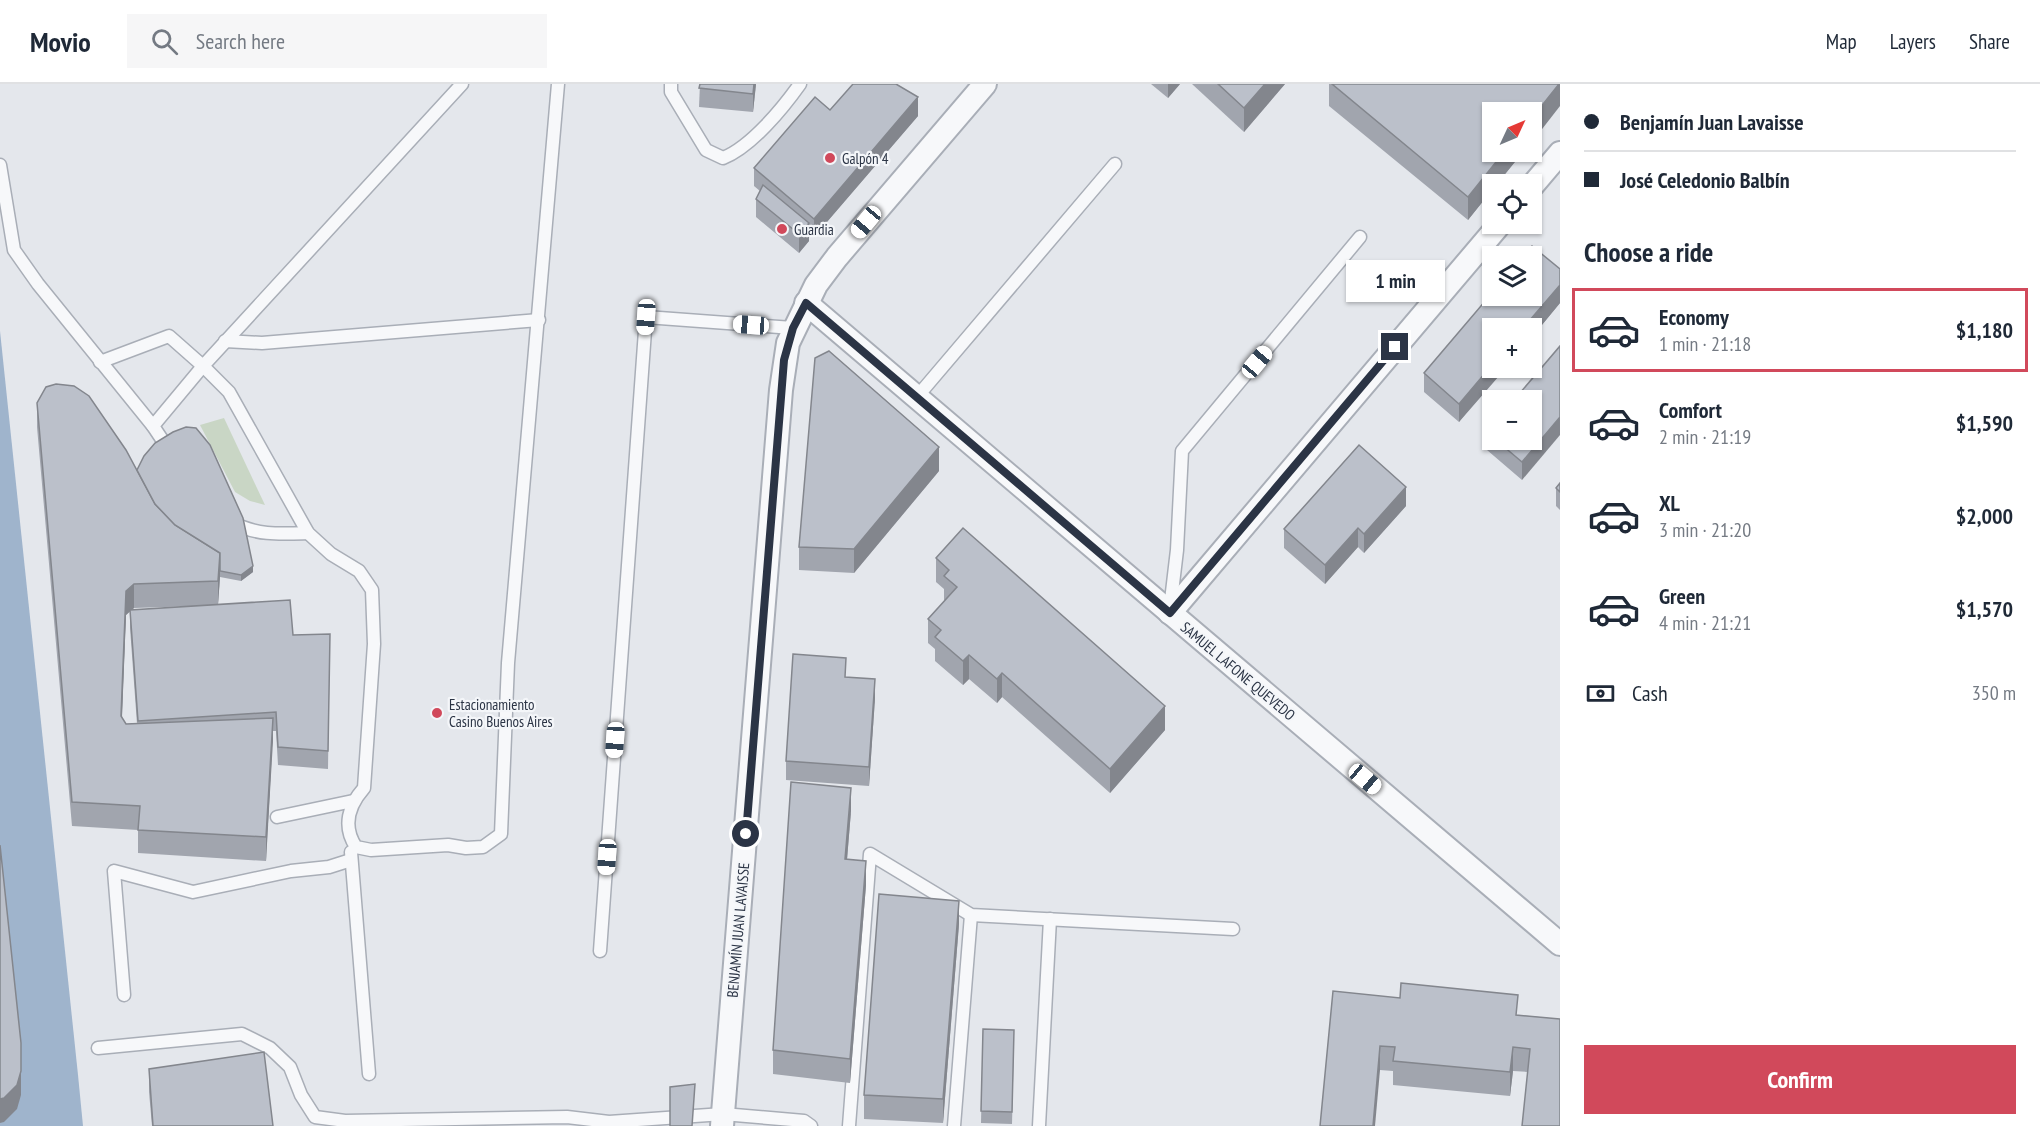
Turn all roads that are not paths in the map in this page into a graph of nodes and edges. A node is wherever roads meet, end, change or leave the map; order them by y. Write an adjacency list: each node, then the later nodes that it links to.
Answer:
1 (462, 84): 15 (lane)
2 (558, 84): 13 (lane)
3 (671, 84): 4 (lane)
4 (800, 84)
5 (985, 84): 12 (street, BENJAMÍN JUAN LAVAISSE)
6 (1560, 153): 9 (street)
7 (1115, 164): 18 (lane)
8 (0, 165): 16 (lane)
9 (1542, 174)
10 (1492, 234): 23 (street)
11 (1360, 237): 23 (lane)
12 (806, 303): 14 (street, BENJAMÍN JUAN LAVAISSE); 18 (street, SAMUEL LAFONE QUEVEDO)
13 (539, 320): 15 (lane); 26 (lane)
14 (793, 328): 32 (lane); 36 (street, BENJAMÍN JUAN LAVAISSE)
15 (225, 341): 17 (lane)
16 (100, 362): 17 (lane); 19 (lane)
17 (204, 366): 19 (lane); 22 (lane)
18 (916, 398): 23 (street, SAMUEL LAFONE QUEVEDO)
19 (153, 426): 20 (lane)
20 (176, 461)
21 (223, 517): 22 (lane)
22 (308, 533): 24 (lane)
23 (1170, 613): 31 (street, SAMUEL LAFONE QUEVEDO)
24 (353, 801): 25 (lane); 26 (lane)
25 (277, 817)
26 (350, 839): 27 (lane)
27 (351, 860): 33 (lane); 35 (lane)
28 (971, 915): 29 (lane); 38 (lane); 39 (lane)
29 (1050, 919): 30 (lane); 40 (lane)
30 (1233, 929)
31 (1560, 945)
32 (600, 951)
33 (124, 995)
34 (99, 1048): 36 (lane)
35 (369, 1074)
36 (722, 1120): 37 (lane)
37 (811, 1126)
38 (849, 1126)
39 (954, 1126)
40 (1039, 1126)

